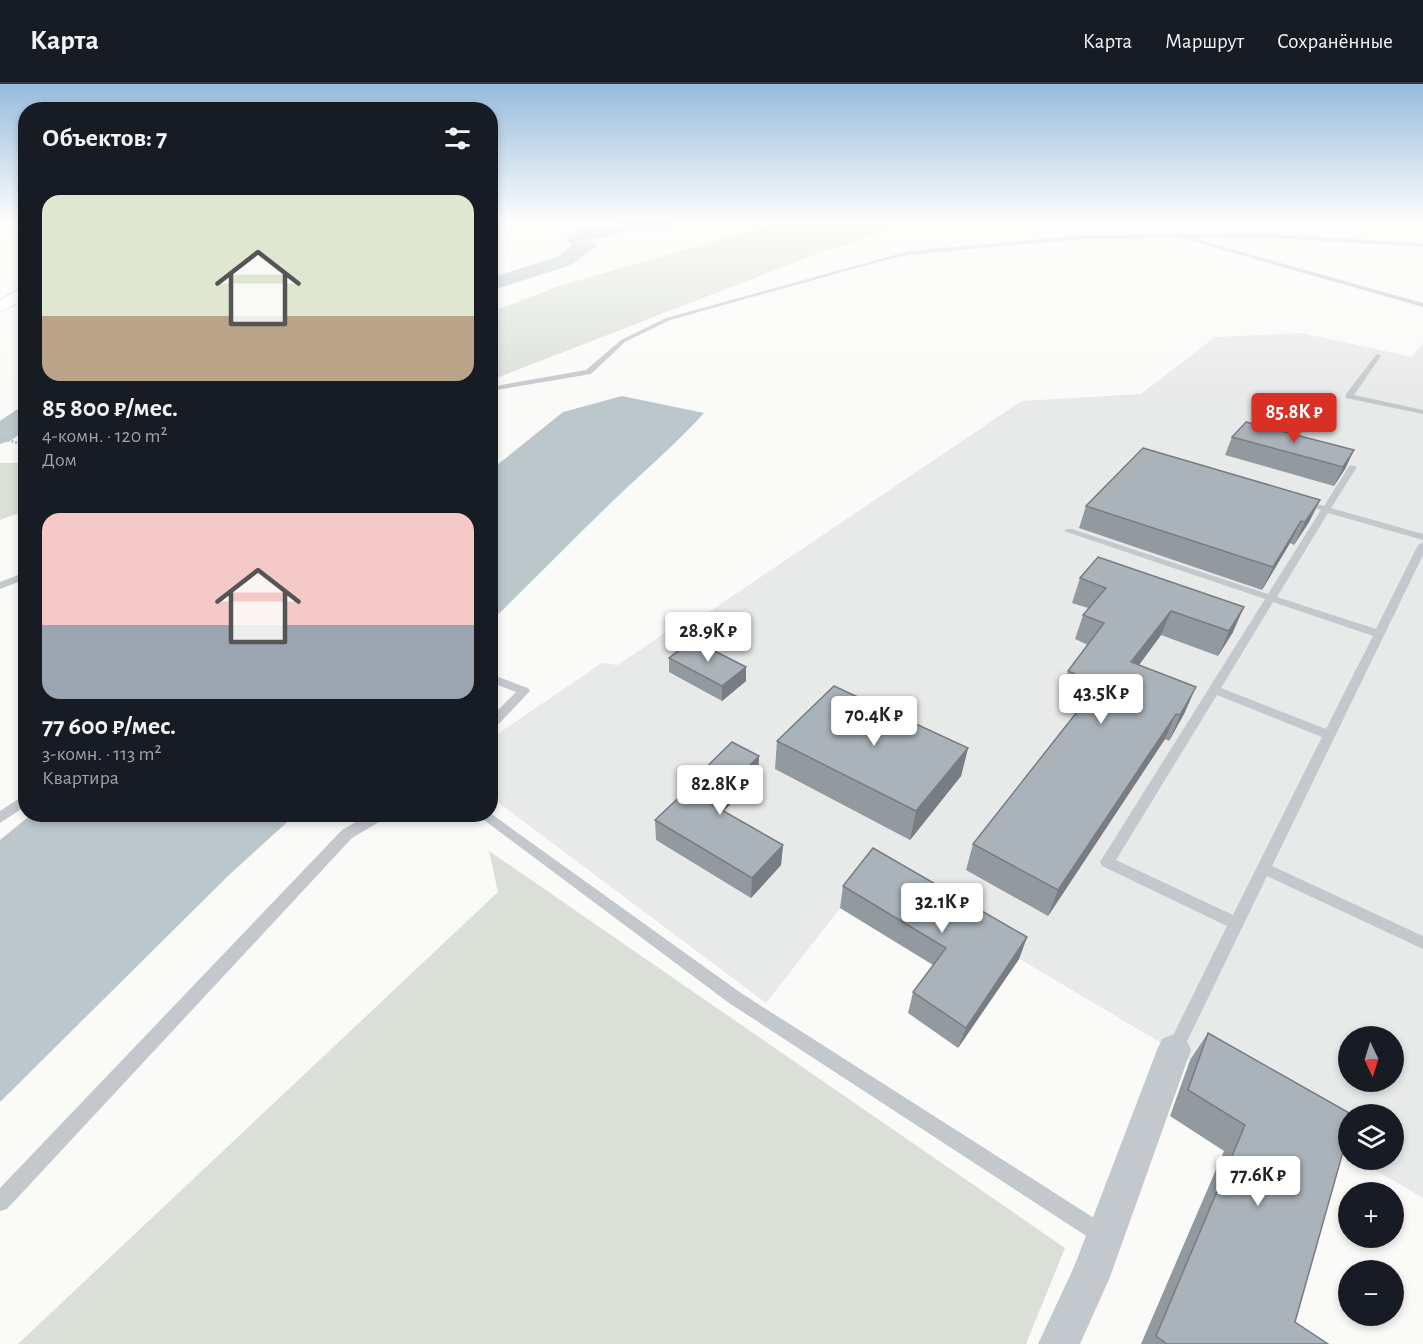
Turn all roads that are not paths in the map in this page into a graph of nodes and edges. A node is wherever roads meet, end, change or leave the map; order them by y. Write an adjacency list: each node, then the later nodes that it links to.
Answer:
1 (812, 279): 9 (lane)
2 (1331, 279): 6 (lane)
3 (18, 283): 4 (main road)
4 (0, 293)
5 (18, 296): 7 (main road)
6 (1423, 305)
7 (0, 307)
8 (1378, 356): 10 (lane)
9 (498, 388)
10 (1423, 412)
11 (1353, 466): 13 (lane)
12 (1293, 500): 13 (lane)
13 (1326, 509): 15 (lane); 19 (lane)
14 (1069, 531): 19 (lane)
15 (1423, 537)
16 (1423, 545): 20 (lane)
17 (18, 578): 18 (lane)
18 (0, 586)
19 (1271, 597): 20 (lane); 22 (lane)
20 (1379, 634): 24 (lane)
21 (498, 681): 23 (lane)
22 (1214, 689): 24 (lane); 30 (lane)
23 (498, 718)
24 (1329, 735): 29 (lane)
25 (18, 805): 26 (lane)
26 (0, 818)
27 (367, 822): 33 (lane)
28 (493, 822): 34 (lane)
29 (1264, 868): 30 (lane); 31 (lane)
30 (1237, 924): 32 (lane)
31 (1423, 943)
32 (1174, 1050): 34 (street)
33 (0, 1202)
34 (1105, 1236): 35 (street)
35 (1059, 1344)

